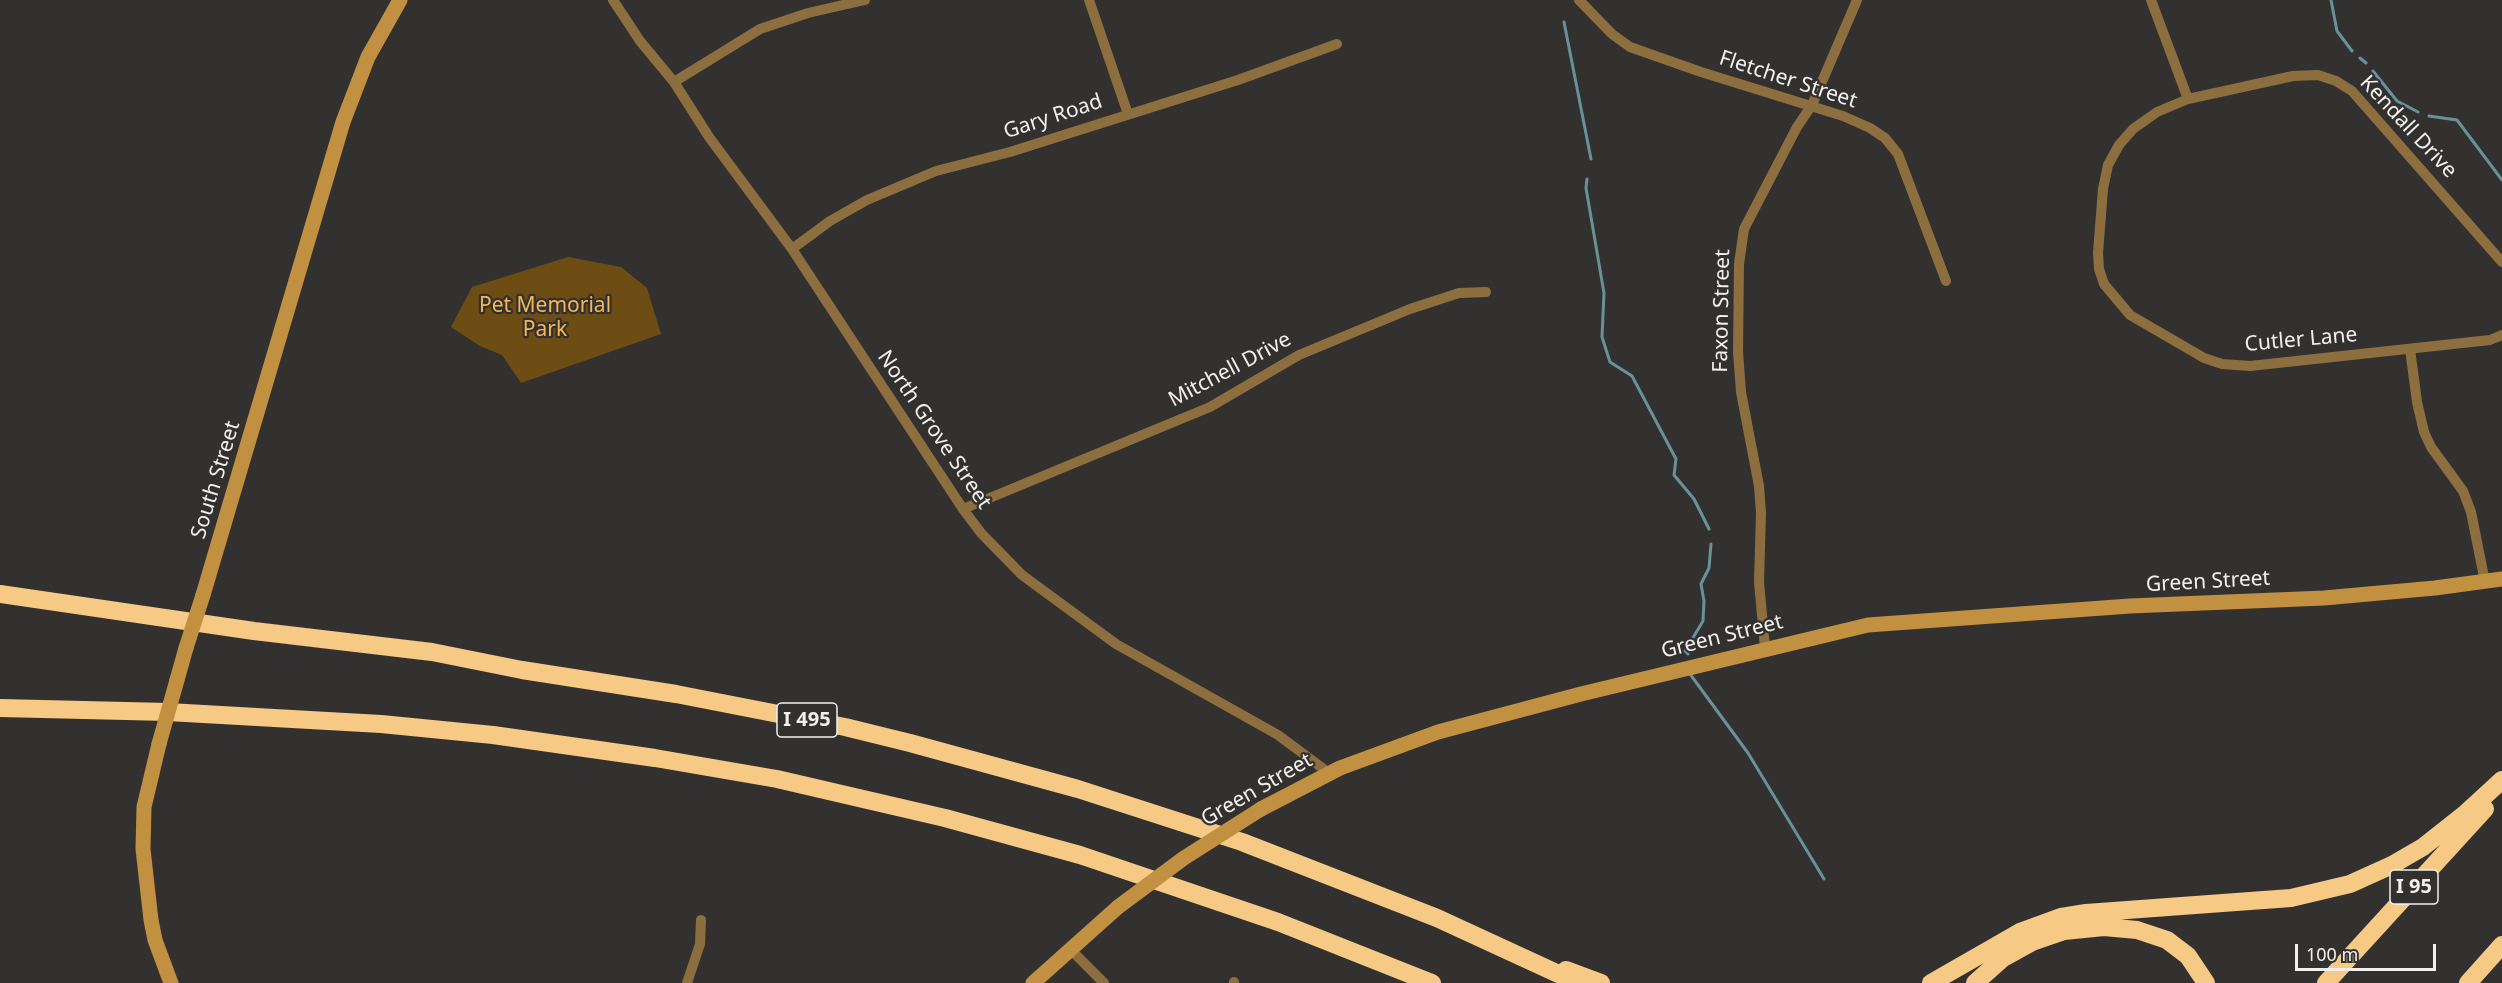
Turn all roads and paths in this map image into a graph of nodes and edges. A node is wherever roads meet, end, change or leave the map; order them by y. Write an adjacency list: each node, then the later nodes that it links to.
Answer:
1 (400, 0): 32 (main road, South Street, bridge)
2 (613, 0): 9 (street, North Grove Street)
3 (865, 0): 9 (street)
4 (1089, 0): 12 (street)
5 (1579, 0): 11 (street, Fletcher Street)
6 (1857, 0): 11 (street, Faxon Street)
7 (2151, 0): 10 (street)
8 (1337, 44): 12 (street, Gary Road)
9 (674, 82): 13 (street, North Grove Street)
10 (2188, 99): 14 (street, Kendall Drive); 18 (street, Cutler Lane)
11 (1812, 105): 15 (street, Fletcher Street); 23 (street, Faxon Street)
12 (1128, 114): 13 (street, Gary Road)
13 (792, 249): 19 (street, North Grove Street)
14 (2500, 255)
15 (1946, 281)
16 (1486, 292): 19 (street, Mitchell Drive)
17 (2502, 335): 18 (street, Cutler Lane)
18 (2410, 348): 21 (street)
19 (963, 509): 25 (street, North Grove Street)
20 (2502, 579): 21 (main road, Green Street)
21 (2485, 582): 23 (main road, Green Street)
22 (0, 594): 29 (highway, I 495)
23 (1765, 648): 25 (main road, Green Street)
24 (0, 708): 36 (highway)
25 (1329, 773): 31 (main road, Green Street, bridge)
26 (2502, 780): 39 (highway)
27 (2502, 790): 42 (highway, I 95)
28 (701, 920): 33 (street)
29 (1470, 933): 37 (highway, I 495); 38 (highway)
30 (2502, 945): 43 (highway)
31 (1070, 949): 34 (main road, Green Street); 35 (street)
32 (171, 983)
33 (687, 983)
34 (1033, 983)
35 (1104, 983)
36 (1432, 983)
37 (1578, 983)
38 (1601, 983)
39 (1931, 983)
40 (1975, 983): 41 (highway)
41 (2206, 983)
42 (2326, 983)
43 (2468, 983)

